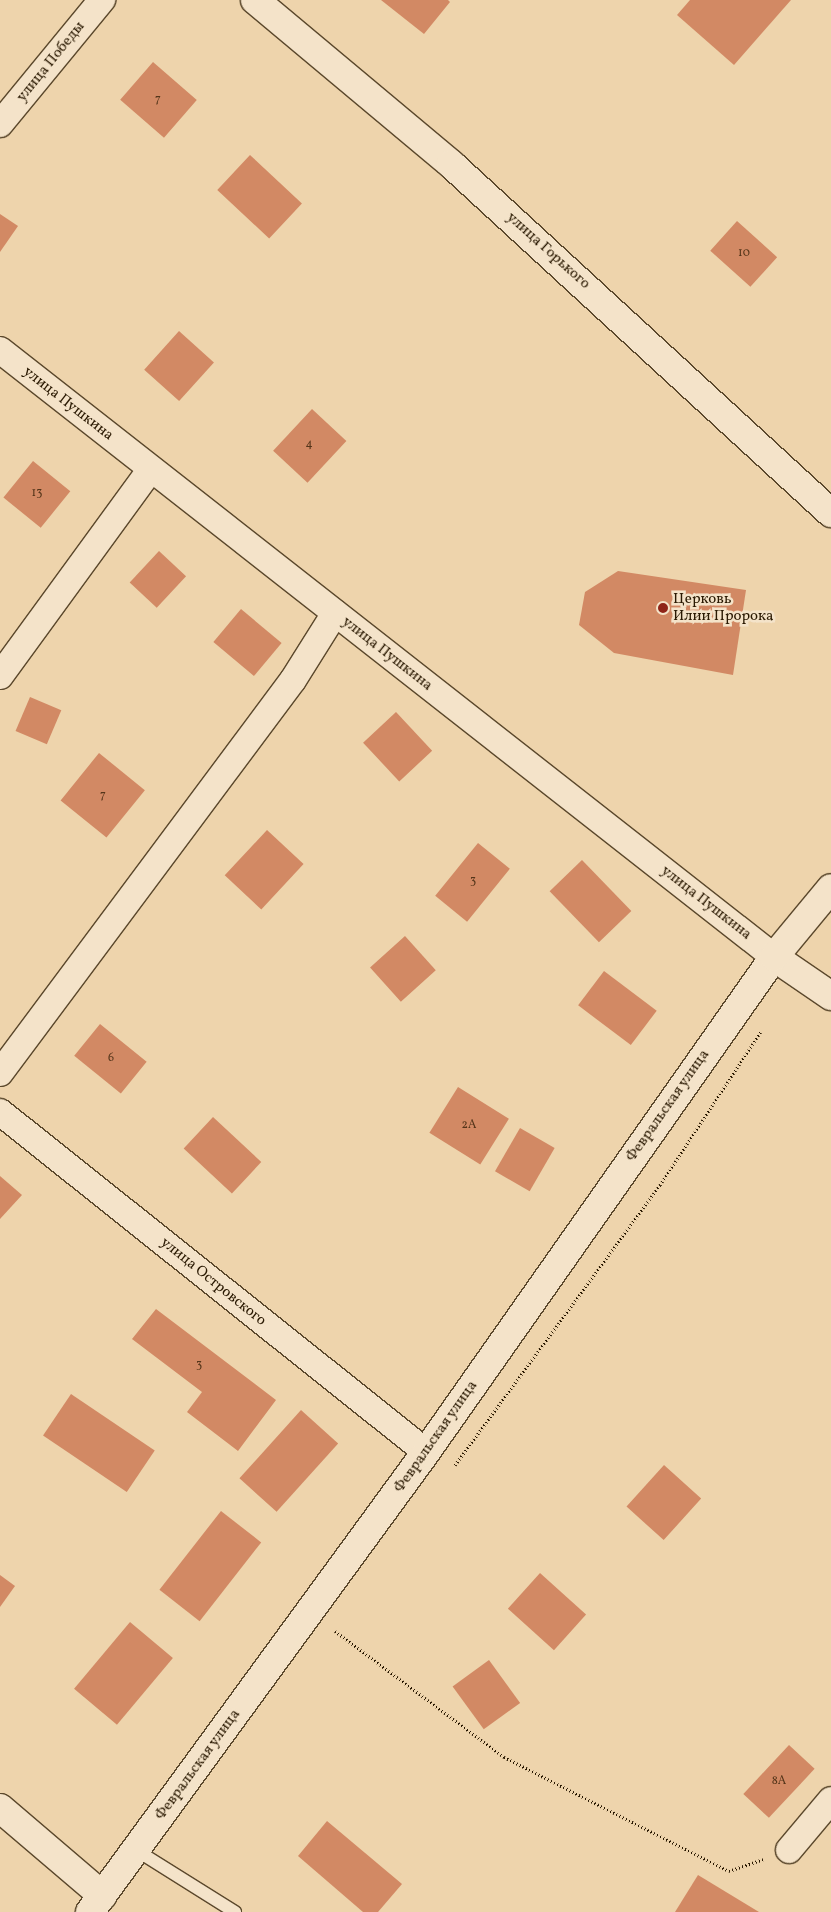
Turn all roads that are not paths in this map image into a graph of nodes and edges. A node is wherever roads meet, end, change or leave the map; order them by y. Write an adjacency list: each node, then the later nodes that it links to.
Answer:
1 (102, 0): 3 (street, улица Победы)
2 (255, 0): 6 (main road, улица Горького)
3 (0, 124)
4 (0, 350): 5 (street, улица Пушкина)
5 (151, 468): 7 (street, улица Пушкина); 8 (street)
6 (831, 513)
7 (335, 612): 10 (street, улица Пушкина); 12 (street)
8 (0, 676)
9 (831, 888): 10 (main road, Февральская улица)
10 (774, 957): 11 (main road); 14 (main road, Февральская улица)
11 (831, 996)
12 (0, 1073)
13 (0, 1112): 14 (street, улица Островского)
14 (426, 1452): 17 (main road, Февральская улица)
15 (831, 1800): 18 (street)
16 (0, 1808): 19 (main road)
17 (136, 1850): 19 (main road, Февральская улица); 20 (lane)
18 (789, 1850)
19 (96, 1904)
20 (235, 1912)

